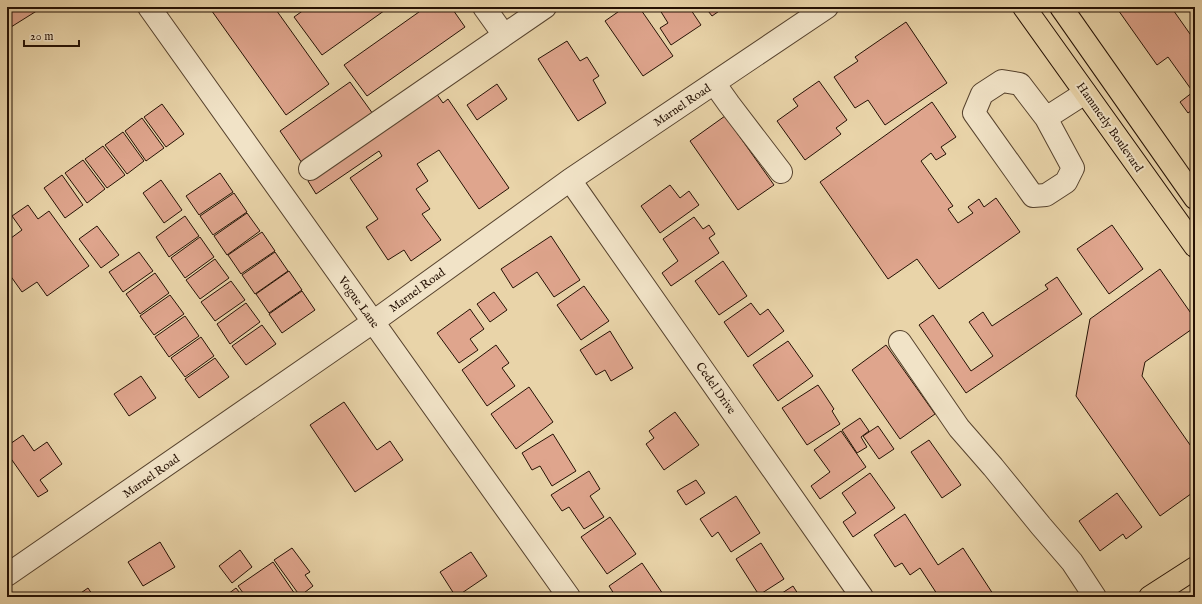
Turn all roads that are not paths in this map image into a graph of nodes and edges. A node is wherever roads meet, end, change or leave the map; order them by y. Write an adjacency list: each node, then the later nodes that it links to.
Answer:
1 (149, 7): 18 (street, Vogue Lane)
2 (484, 7): 7 (street)
3 (545, 7): 7 (street)
4 (827, 7): 8 (street, Marnel Road)
5 (1024, 7): 9 (main road, Hammerly Boulevard)
6 (1061, 7): 11 (main road)
7 (504, 35): 12 (street)
8 (714, 83): 13 (street); 15 (street, Marnel Road)
9 (1085, 93): 10 (street); 14 (main road, Hammerly Boulevard)
10 (1046, 118): 10 (street)
11 (1164, 154): 14 (main road); 16 (main road)
12 (310, 169)
13 (782, 172)
14 (1142, 172): 17 (main road, Hammerly Boulevard)
15 (570, 180): 18 (street, Marnel Road); 23 (street, Cedel Drive)
16 (1195, 198)
17 (1195, 246)
18 (374, 322): 21 (street, Marnel Road); 22 (street, Vogue Lane)
19 (900, 342): 24 (street)
20 (1195, 568): 25 (main road)
21 (7, 575)
22 (569, 597)
23 (862, 597)
24 (1095, 597)
25 (1150, 597)

